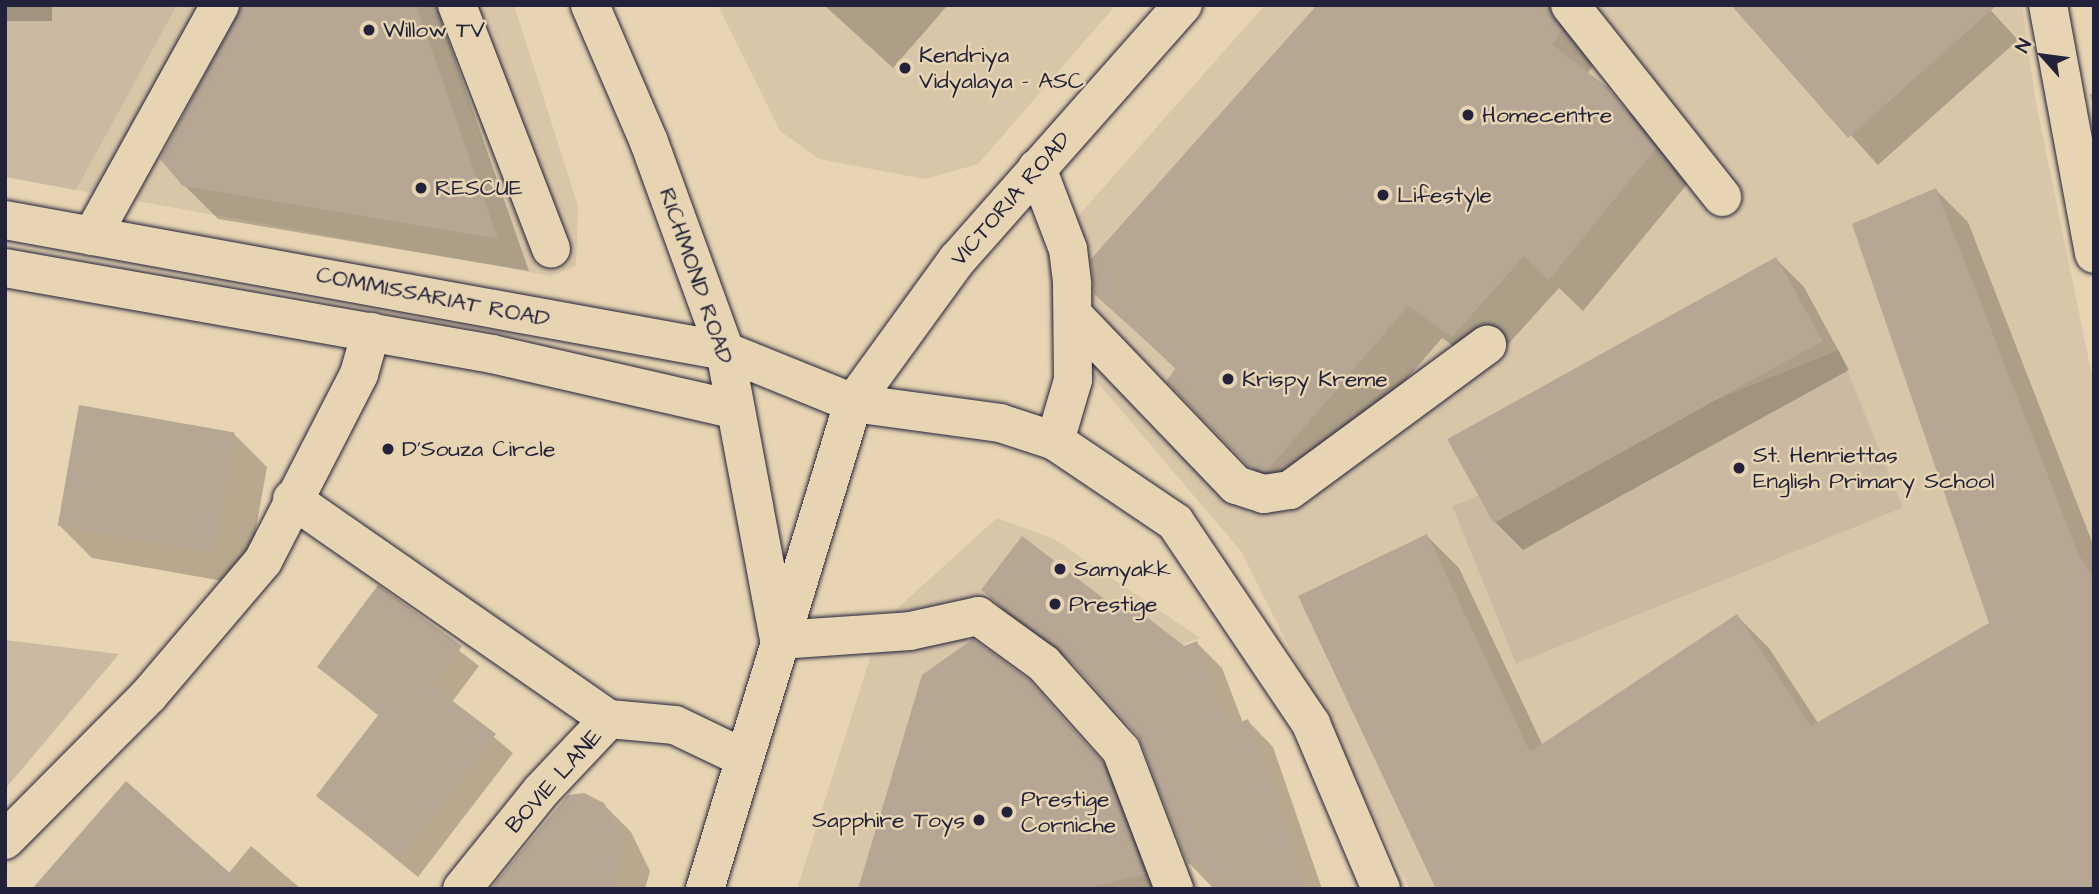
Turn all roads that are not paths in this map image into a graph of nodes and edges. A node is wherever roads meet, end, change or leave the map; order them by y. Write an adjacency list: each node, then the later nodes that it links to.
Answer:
1 (220, 5): 10 (main road)
2 (457, 5): 11 (main road)
3 (590, 5): 17 (main road, RICHMOND ROAD)
4 (1183, 5): 7 (main road, VICTORIA ROAD)
5 (1570, 5): 8 (main road)
6 (2048, 5): 12 (main road)
7 (1037, 168): 14 (main road); 18 (main road, VICTORIA ROAD)
8 (1722, 197)
9 (5, 220): 10 (main road, COMMISSARIAT ROAD)
10 (92, 236): 17 (main road, COMMISSARIAT ROAD)
11 (551, 248)
12 (2094, 254)
13 (5, 268): 15 (main road, COMMISSARIAT ROAD)
14 (1074, 316): 16 (main road); 20 (main road)
15 (371, 332): 19 (main road, COMMISSARIAT ROAD); 21 (main road)
16 (1487, 345)
17 (725, 351): 18 (main road, COMMISSARIAT ROAD); 19 (main road, RICHMOND ROAD)
18 (853, 403): 20 (main road, COMMISSARIAT ROAD); 22 (main road, RICHMOND ROAD)
19 (736, 410): 22 (main road, RICHMOND ROAD)
20 (1055, 442): 29 (main road, COMMISSARIAT ROAD)
21 (292, 499): 23 (main road); 25 (main road)
22 (779, 640): 24 (main road, RICHMOND ROAD); 28 (main road)
23 (609, 719): 24 (main road, BOVIE LANE); 26 (main road, BOVIE LANE)
24 (744, 758): 27 (main road, RICHMOND ROAD)
25 (5, 840)
26 (462, 889)
27 (705, 889)
28 (1174, 889)
29 (1381, 889)

